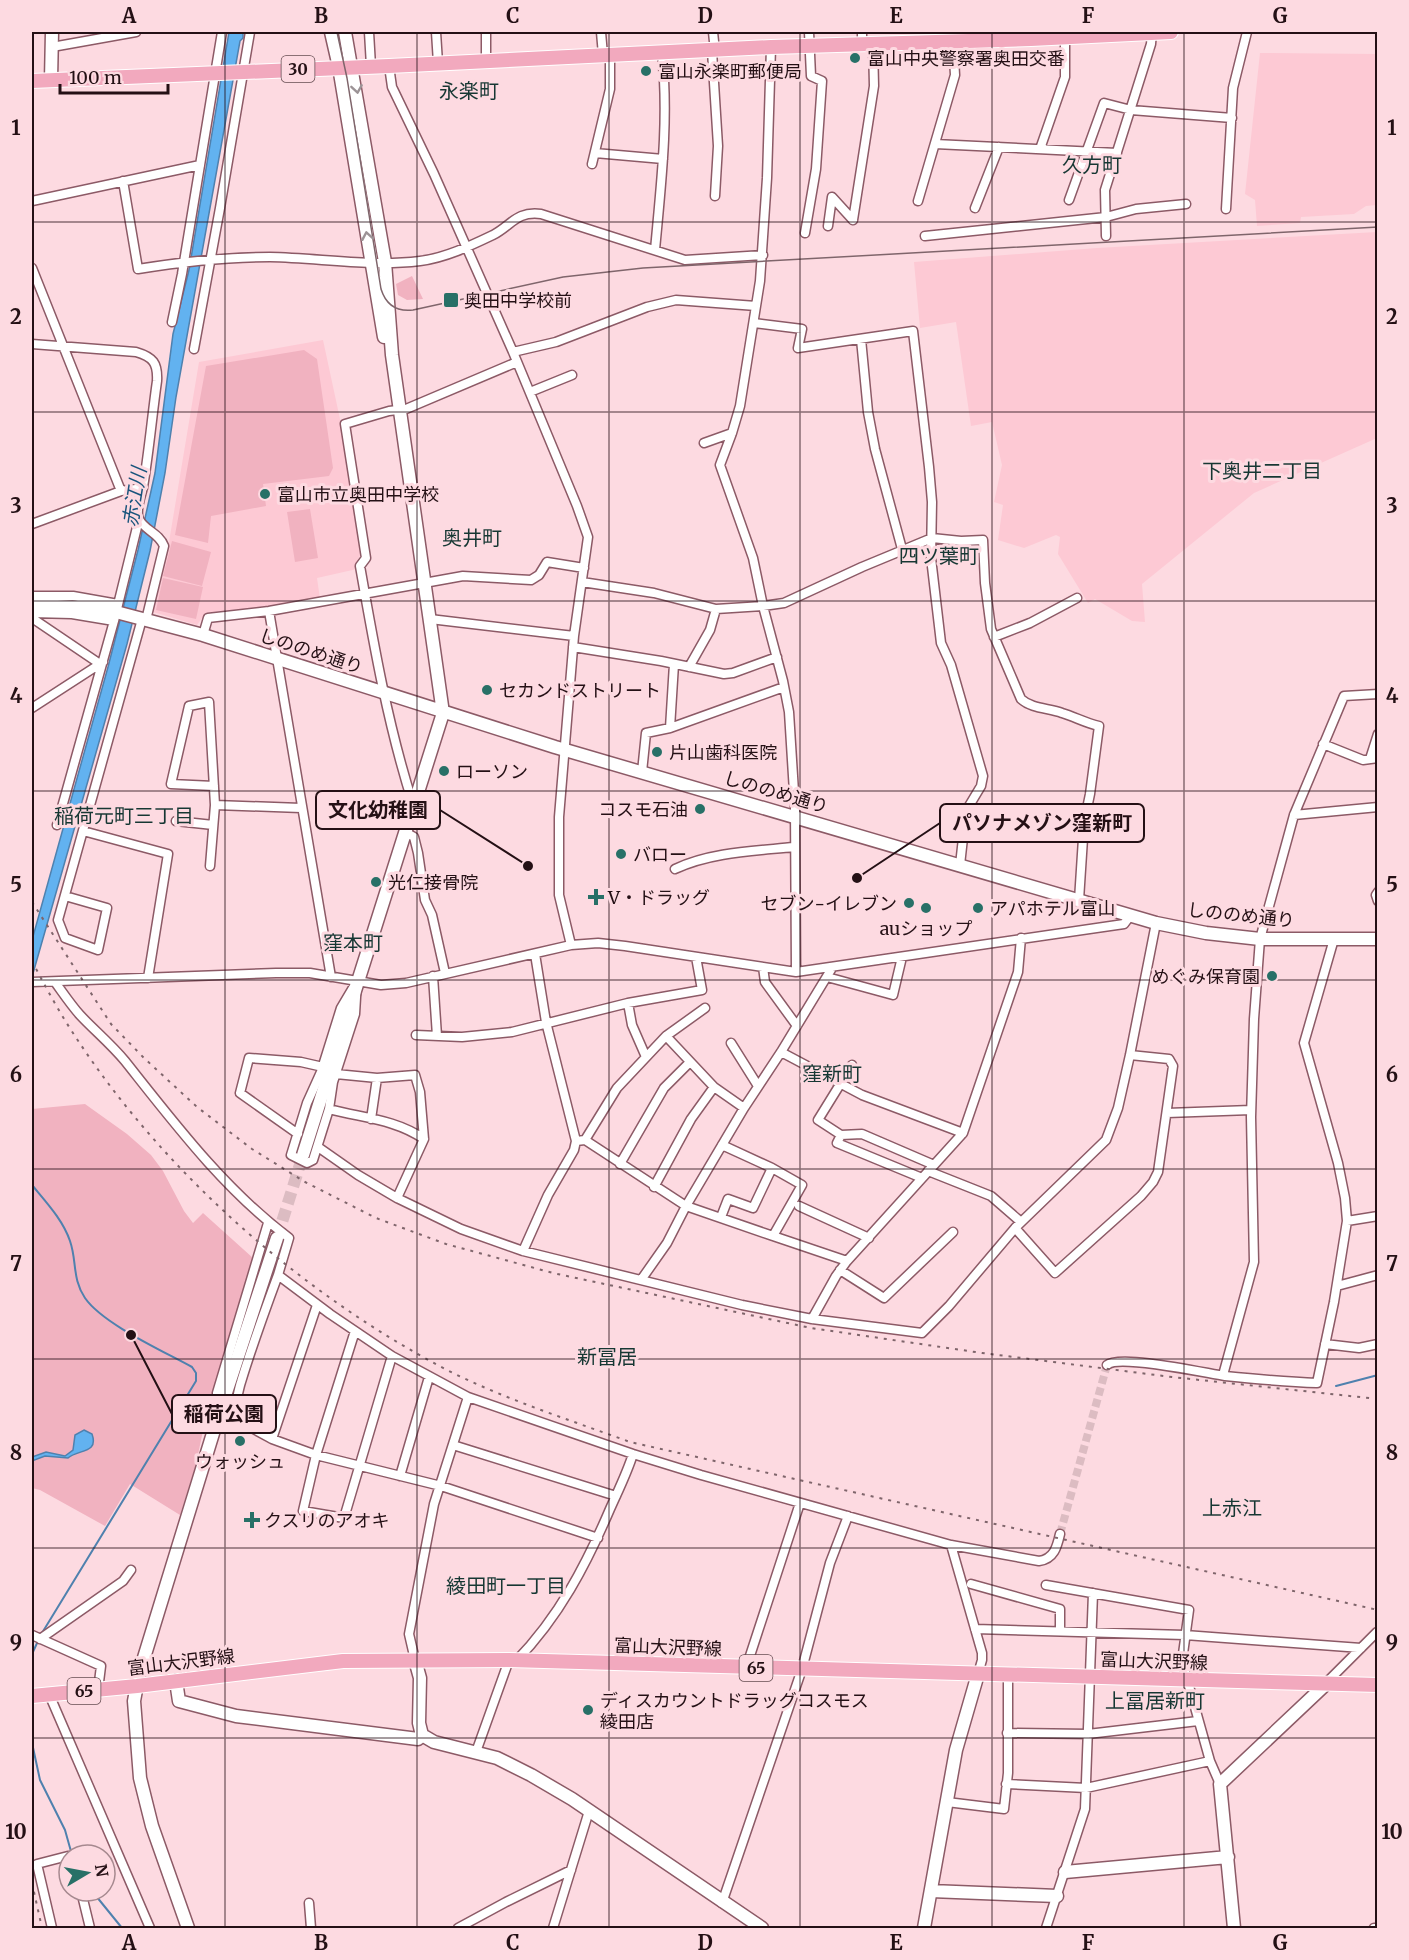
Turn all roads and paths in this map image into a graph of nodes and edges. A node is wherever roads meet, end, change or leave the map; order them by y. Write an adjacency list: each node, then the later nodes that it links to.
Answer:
1 (136, 32): 18 (street)
2 (222, 32): 31 (street)
3 (250, 32): 30 (street)
4 (331, 32): 29 (street)
5 (345, 32): 29 (street)
6 (369, 32): 27 (street)
7 (436, 32): 26 (street)
8 (486, 32): 25 (street)
9 (601, 32): 24 (street)
10 (713, 32): 22 (street)
11 (809, 32): 20 (street)
12 (1149, 32): 13 (main road, 30); 16 (main road, 30); 34 (street)
13 (1171, 32)
14 (1247, 32): 35 (street)
15 (1031, 35): 16 (main road, 30); 19 (main road, 30)
16 (1065, 37): 38 (street)
17 (866, 40): 19 (main road, 30); 20 (main road, 30); 54 (street)
18 (52, 41): 32 (street)
19 (953, 41): 36 (street)
20 (810, 46): 21 (main road, 30); 55 (street)
21 (771, 47): 22 (main road, 30); 60 (street)
22 (713, 51): 23 (main road, 30); 46 (street)
23 (662, 54): 24 (main road, 30); 42 (street)
24 (606, 55): 25 (main road, 30); 40 (street)
25 (486, 60): 26 (main road, 30)
26 (438, 63): 28 (main road, 30)
27 (371, 66): 28 (main road, 30); 29 (main road, 30)
28 (389, 66): 58 (street)
29 (346, 67): 30 (main road, 30); 63 (street, one-way to 29); 64 (street, one-way to 64)
30 (241, 71): 31 (main road, 30); 61 (street)
31 (218, 72): 32 (main road, 30); 44 (street)
32 (51, 80): 33 (main road, 30)
33 (32, 81)
34 (1131, 110): 35 (street); 39 (street); 41 (street)
35 (1232, 118): 52 (street)
36 (935, 144): 37 (street); 49 (street)
37 (999, 147): 38 (street); 51 (street)
38 (1040, 149): 39 (street)
39 (1085, 151): 41 (street); 47 (street)
40 (595, 153): 42 (street); 43 (street)
41 (1117, 153): 53 (street)
42 (663, 159): 59 (street)
43 (592, 164)
44 (200, 165): 45 (street); 62 (street)
45 (123, 181): 48 (street); 62 (street)
46 (715, 196)
47 (1069, 200)
48 (32, 201)
49 (918, 201)
50 (1186, 204): 53 (street)
51 (975, 208)
52 (1226, 209)
53 (1106, 217): 56 (street); 57 (street)
54 (828, 226)
55 (806, 233)
56 (925, 236)
57 (1107, 236)
58 (466, 247): 59 (street); 64 (street); 73 (street)
59 (655, 250): 60 (street)
60 (763, 255): 66 (street)
61 (207, 260): 62 (street); 63 (street); 72 (street)
62 (185, 262): 67 (street)
63 (371, 262): 64 (street); 74 (street)
64 (385, 262): 74 (street)
65 (33, 274): 71 (street)
66 (756, 306): 68 (street); 73 (street)
67 (172, 322)
68 (754, 323): 69 (street); 79 (street)
69 (861, 339): 85 (street); 86 (street)
70 (32, 344): 71 (street)
71 (64, 348): 81 (street); 82 (street)
72 (194, 349)
73 (513, 352): 75 (street)
74 (392, 354): 78 (street)
75 (517, 362): 77 (street); 78 (street)
76 (572, 375): 77 (street)
77 (530, 392): 87 (street)
78 (400, 410): 88 (street); 90 (street)
79 (732, 433): 80 (street); 94 (street)
80 (704, 443)
81 (143, 488): 82 (street); 83 (street)
82 (121, 491): 84 (street)
83 (140, 521): 98 (street); 100 (street)
84 (32, 524)
85 (932, 538): 86 (street); 104 (street); 135 (street)
86 (902, 549): 94 (street)
87 (584, 568): 88 (street); 89 (street)
88 (425, 582): 90 (street); 101 (street)
89 (582, 582): 95 (street); 103 (street)
90 (365, 593): 96 (street); 112 (street)
91 (32, 596): 98 (street)
92 (1077, 598): 104 (street)
93 (32, 604): 98 (street, しののめ通り)
94 (763, 606): 95 (street); 106 (street)
95 (716, 609): 110 (street)
96 (269, 611): 102 (street); 107 (street)
97 (32, 613): 98 (street)
98 (117, 613): 100 (street, しののめ通り); 108 (street)
99 (32, 618): 108 (street)
100 (142, 619): 102 (street, しののめ通り); 132 (street)
101 (430, 619): 103 (street); 115 (street)
102 (203, 635): 107 (street, しののめ通り)
103 (574, 636): 105 (street)
104 (994, 637): 140 (street)
105 (573, 647): 109 (street); 119 (street)
106 (777, 657): 110 (street); 111 (street)
107 (277, 659): 112 (street, しののめ通り); 126 (street)
108 (101, 663): 114 (street); 130 (street)
109 (674, 664): 110 (street); 116 (street)
110 (689, 667)
111 (784, 687): 116 (street); 128 (street)
112 (383, 692): 115 (street, しののめ通り); 123 (street)
113 (1377, 694): 118 (street)
114 (32, 708)
115 (443, 713): 119 (street, しののめ通り); 123 (street)
116 (670, 728): 121 (street)
117 (1377, 734): 120 (street)
118 (1323, 744): 120 (street); 127 (street)
119 (564, 749): 121 (street, しののめ通り); 148 (street)
120 (1374, 758)
121 (642, 772): 128 (street, しののめ通り)
122 (214, 786): 122 (street); 124 (street)
123 (413, 804): 133 (street)
124 (215, 805): 126 (street); 131 (street)
125 (1377, 807): 127 (street)
126 (301, 808): 157 (street)
127 (1294, 815): 145 (street)
128 (795, 816): 134 (street); 135 (street, しののめ通り)
129 (177, 821): 131 (street)
130 (57, 825)
131 (213, 825): 136 (street)
132 (83, 831): 139 (street); 159 (street)
133 (405, 832): 155 (street); 160 (street)
134 (794, 847): 137 (street); 154 (street)
135 (960, 865): 140 (street, しののめ通り)
136 (210, 866)
137 (675, 869)
138 (1377, 892): 141 (street)
139 (65, 896): 139 (street)
140 (1079, 900): 142 (street, しののめ通り)
141 (1377, 901)
142 (1130, 916): 143 (street, しののめ通り); 144 (street)
143 (1156, 923): 145 (street, しののめ通り); 172 (street)
144 (1021, 938): 151 (street); 187 (street)
145 (1260, 939): 146 (street, しののめ通り); 184 (street)
146 (1334, 939): 147 (street, しののめ通り); 204 (street)
147 (1377, 939)
148 (571, 945): 149 (street); 150 (street)
149 (535, 954): 155 (street); 165 (street)
150 (696, 957): 152 (street); 163 (street)
151 (902, 957): 153 (street); 158 (street)
152 (763, 967): 154 (street); 166 (street)
153 (832, 968): 154 (street); 158 (street)
154 (796, 972)
155 (445, 973): 156 (street)
156 (433, 976): 160 (street); 168 (street)
157 (331, 977): 159 (street); 160 (street)
158 (826, 977): 166 (street)
159 (148, 978): 162 (street)
160 (357, 981): 176 (street); 177 (street); 194 (street)
161 (32, 982): 162 (street)
162 (55, 982): 205 (street)
163 (628, 1003): 165 (street); 173 (street)
164 (705, 1008): 169 (street)
165 (546, 1022): 168 (street); 191 (street)
166 (797, 1026): 171 (street)
167 (416, 1035): 168 (street)
168 (437, 1036)
169 (666, 1036): 173 (street); 174 (street)
170 (731, 1043): 180 (street)
171 (781, 1052): 179 (street); 180 (street)
172 (1130, 1055): 185 (street); 206 (street)
173 (646, 1057): 191 (street)
174 (690, 1062): 181 (street); 195 (street)
175 (852, 1065): 179 (street)
176 (322, 1067): 188 (street); 188 (street)
177 (336, 1074): 178 (street); 183 (street)
178 (378, 1078): 186 (street); 190 (street)
179 (841, 1084): 187 (street); 189 (street)
180 (758, 1086): 182 (street)
181 (714, 1087): 182 (street); 198 (street)
182 (744, 1108): 192 (street)
183 (329, 1109): 186 (street); 193 (street)
184 (1251, 1110): 185 (street); 225 (street)
185 (1167, 1113): 206 (street)
186 (371, 1119): 190 (street)
187 (963, 1133): 197 (street)
188 (298, 1134): 193 (street)
189 (841, 1135): 197 (street); 197 (street)
190 (424, 1139): 199 (street)
191 (580, 1140): 195 (street); 211 (street)
192 (722, 1144): 196 (street); 200 (street)
193 (318, 1147): 199 (street)
194 (303, 1155)
195 (620, 1164): 198 (street)
196 (772, 1168): 203 (street); 208 (street)
197 (928, 1171): 206 (street); 210 (street)
198 (654, 1187): 200 (street)
199 (397, 1198): 211 (street)
200 (686, 1206): 203 (street); 216 (street)
201 (799, 1206): 210 (street)
202 (1377, 1216): 204 (street)
203 (721, 1217): 208 (street)
204 (1347, 1221): 217 (street)
205 (268, 1223): 214 (street); 229 (street)
206 (1018, 1225): 219 (street)
207 (953, 1232): 213 (street)
208 (772, 1236): 212 (street)
209 (277, 1238): 229 (street)
210 (868, 1238): 212 (street)
211 (523, 1251): 216 (street)
212 (847, 1261): 213 (street)
213 (840, 1270): 219 (street)
214 (278, 1275): 218 (street); 228 (street)
215 (1377, 1275): 217 (street)
216 (640, 1280): 219 (street)
217 (1337, 1286): 221 (street)
218 (317, 1305): 220 (street); 230 (street)
219 (812, 1318)
220 (355, 1331): 223 (street); 233 (street)
221 (1325, 1344): 222 (street); 225 (street)
222 (1377, 1344)
223 (392, 1356): 226 (street); 234 (street)
224 (1107, 1365): 225 (street)
225 (1223, 1375)
226 (429, 1377): 227 (street); 235 (street)
227 (468, 1396): 231 (street); 232 (street)
228 (232, 1417): 229 (street); 230 (street)
229 (218, 1420): 265 (street)
230 (272, 1439): 233 (street)
231 (453, 1445): 236 (street); 237 (street)
232 (633, 1454): 237 (street); 238 (street)
233 (316, 1455): 234 (street); 234 (street)
234 (358, 1466): 235 (street)
235 (399, 1476): 236 (street)
236 (441, 1486): 241 (street); 254 (street)
237 (616, 1496): 241 (street)
238 (800, 1503): 239 (street); 256 (street)
239 (848, 1516): 242 (street); 257 (street)
240 (1060, 1534): 242 (street)
241 (598, 1538): 255 (street)
242 (951, 1545): 247 (street)
243 (131, 1570): 252 (street)
244 (971, 1584): 248 (street)
245 (1046, 1584): 246 (street)
246 (1093, 1593): 249 (street); 251 (street)
247 (975, 1629): 248 (street); 258 (street)
248 (1060, 1631): 249 (street)
249 (1091, 1632): 251 (street); 260 (street)
250 (1377, 1632): 253 (street)
251 (1185, 1635): 253 (street); 261 (street)
252 (36, 1637): 266 (street)
253 (1361, 1648): 263 (street)
254 (414, 1660): 255 (main road, 富山大沢野線 / 65); 262 (main road, 富山大沢野線 / 65); 272 (street)
255 (513, 1660): 256 (main road, 富山大沢野線 / 65); 273 (street)
256 (746, 1668): 257 (main road, 富山大沢野線 / 65)
257 (802, 1669): 258 (main road, 富山大沢野線 / 65); 288 (street)
258 (978, 1674): 259 (main road, 富山大沢野線 / 65); 278 (street)
259 (1008, 1675): 260 (main road, 富山大沢野線 / 65); 270 (street)
260 (1089, 1677): 261 (main road, 富山大沢野線 / 65); 271 (street)
261 (1189, 1680): 263 (main road, 富山大沢野線 / 65); 269 (street)
262 (176, 1681): 265 (main road, 富山大沢野線 / 65); 272 (street)
263 (1326, 1684): 264 (main road, 富山大沢野線 / 65); 276 (street)
264 (1377, 1685)
265 (136, 1686): 266 (main road, 富山大沢野線 / 65); 292 (street)
266 (98, 1690): 267 (main road, 富山大沢野線 / 65)
267 (50, 1694): 268 (main road, 富山大沢野線 / 65); 291 (street)
268 (32, 1696)
269 (1198, 1721): 271 (street); 274 (street)
270 (1007, 1733): 271 (street); 275 (street)
271 (1088, 1734): 277 (street)
272 (423, 1736): 273 (street)
273 (476, 1752): 279 (street)
274 (1210, 1761): 276 (street); 277 (street)
275 (1006, 1784): 277 (street); 278 (street)
276 (1220, 1784): 280 (street)
277 (1086, 1788): 283 (street)
278 (947, 1802): 284 (street)
279 (589, 1811): 282 (street); 288 (street)
280 (1228, 1857): 283 (street); 299 (street)
281 (57, 1859): 289 (street)
282 (571, 1870): 294 (street); 295 (street)
283 (1065, 1872): 285 (street)
284 (931, 1891): 285 (street); 297 (street)
285 (1057, 1896): 298 (street)
286 (84, 1903): 290 (street)
287 (309, 1903): 293 (street)
288 (722, 1903): 296 (street)
289 (52, 1929)
290 (90, 1929)
291 (150, 1929)
292 (188, 1929)
293 (311, 1929)
294 (458, 1929)
295 (553, 1929)
296 (762, 1929)
297 (924, 1929)
298 (1046, 1929)
299 (1234, 1929)

